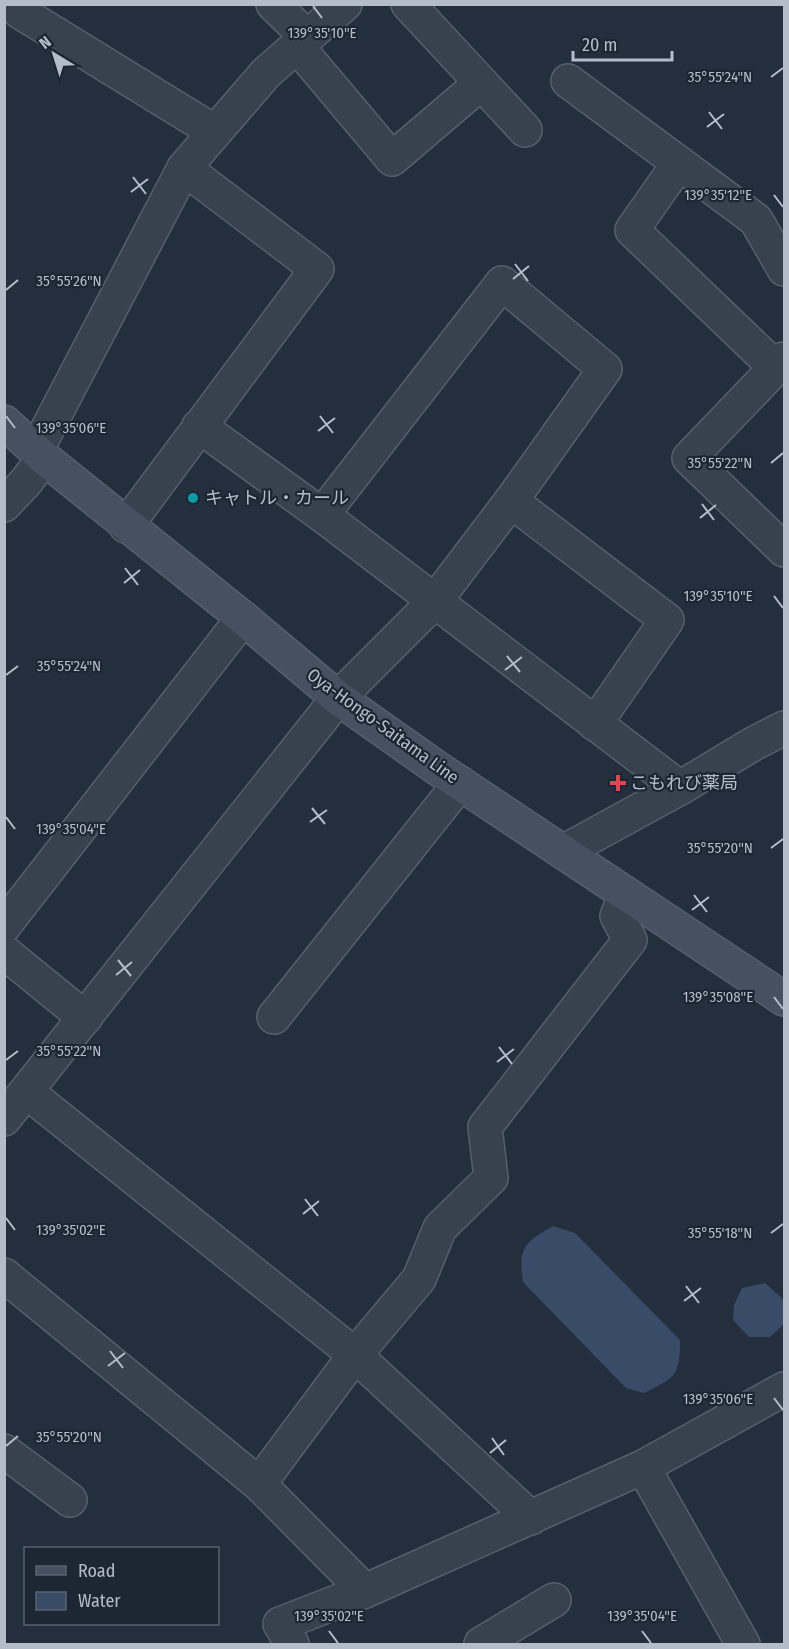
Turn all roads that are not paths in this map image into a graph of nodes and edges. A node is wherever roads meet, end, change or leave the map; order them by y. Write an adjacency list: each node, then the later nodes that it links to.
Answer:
1 (273, 4): 5 (street)
2 (345, 4): 5 (street)
3 (408, 4): 7 (street)
4 (20, 12): 9 (street)
5 (302, 41): 7 (street); 9 (street)
6 (568, 81): 10 (street)
7 (481, 83): 8 (street)
8 (525, 130)
9 (215, 132): 11 (street)
10 (679, 163): 12 (street); 13 (street)
11 (184, 168): 15 (street); 16 (street)
12 (784, 269)
13 (780, 363): 21 (street)
14 (4, 422): 16 (main road, Oya-Hongo-Saitama Line)
15 (199, 426): 19 (street); 20 (street)
16 (40, 455): 18 (street); 20 (main road, Oya-Hongo-Saitama Line)
17 (511, 501): 19 (street); 22 (street); 25 (street)
18 (4, 505)
19 (322, 515): 22 (street)
20 (126, 526): 23 (main road, Oya-Hongo-Saitama Line)
21 (784, 550)
22 (435, 601): 24 (street); 25 (street)
23 (243, 618): 24 (main road, Oya-Hongo-Saitama Line); 31 (street)
24 (338, 698): 27 (main road, Oya-Hongo-Saitama Line); 35 (street)
25 (595, 724): 28 (street)
26 (784, 728): 28 (street)
27 (460, 783): 29 (main road, Oya-Hongo-Saitama Line); 34 (street)
28 (680, 788): 29 (street)
29 (563, 852): 30 (main road, Oya-Hongo-Saitama Line)
30 (626, 894): 33 (main road, Oya-Hongo-Saitama Line); 39 (street)
31 (4, 926)
32 (4, 952): 35 (street)
33 (784, 999)
34 (274, 1017)
35 (85, 1018): 36 (street)
36 (27, 1092): 37 (street); 39 (street)
37 (4, 1119)
38 (4, 1275): 43 (street)
39 (355, 1355): 43 (street); 45 (street)
40 (780, 1399): 42 (street)
41 (4, 1451): 44 (street)
42 (643, 1467): 45 (street); 50 (street)
43 (259, 1484): 46 (street)
44 (70, 1500)
45 (531, 1518): 46 (street)
46 (365, 1591): 48 (street)
47 (554, 1600): 49 (street)
48 (292, 1644)
49 (481, 1644)
50 (743, 1644)

